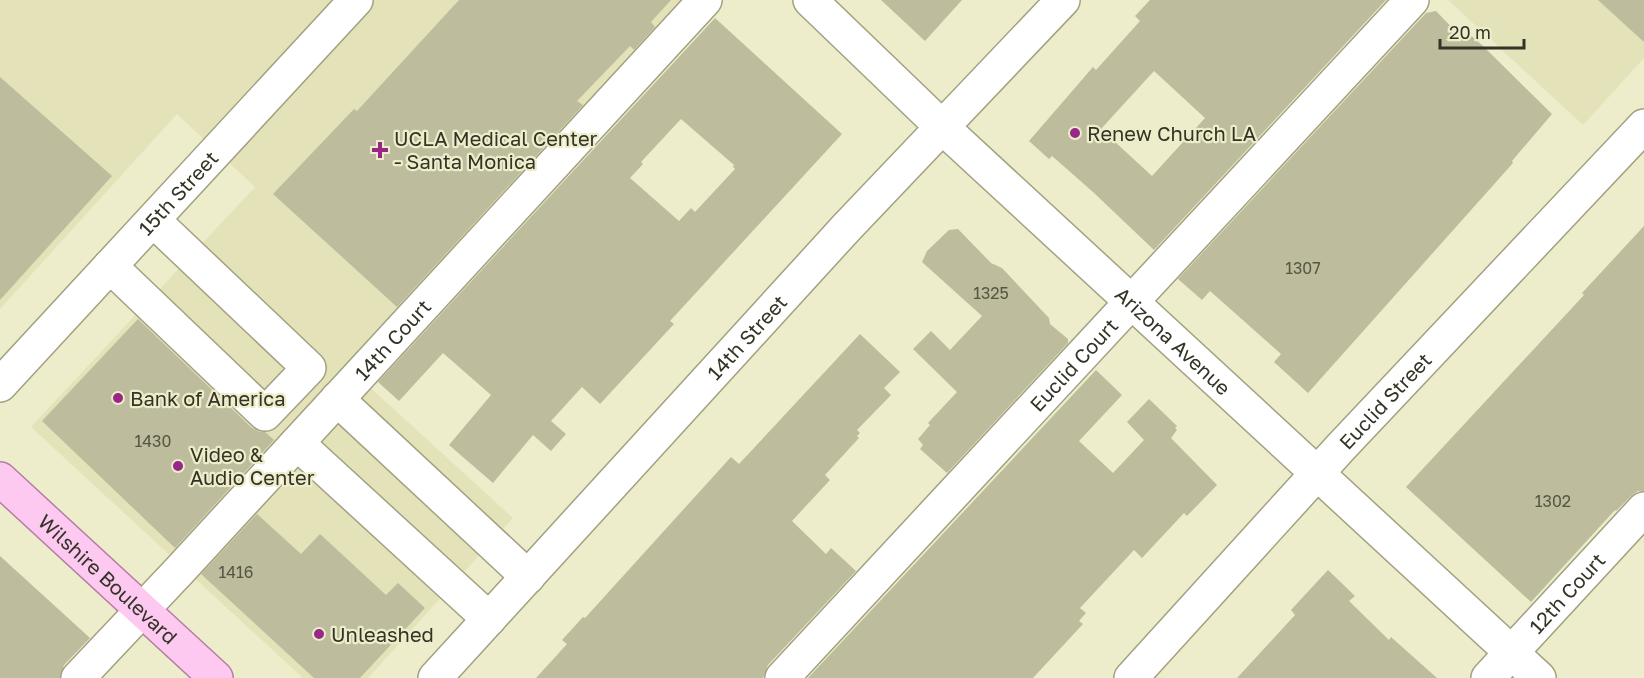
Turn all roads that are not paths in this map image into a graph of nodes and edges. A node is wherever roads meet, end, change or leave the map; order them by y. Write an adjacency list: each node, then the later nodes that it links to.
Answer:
1 (356, 0): 8 (street, 15th Street)
2 (705, 0): 12 (street, 14th Court)
3 (810, 0): 6 (street, Arizona Avenue)
4 (1063, 0): 6 (street, 14th Street)
5 (1412, 0): 10 (street, Euclid Court)
6 (942, 126): 10 (street, Arizona Avenue); 17 (street, 14th Street)
7 (1644, 126): 14 (street, Euclid Street)
8 (153, 220): 9 (street, 15th Street); 9 (street)
9 (110, 267): 11 (street, 15th Street)
10 (1131, 301): 14 (street, Arizona Avenue); 24 (street, Euclid Court)
11 (0, 386)
12 (337, 399): 13 (street, 14th Court); 17 (street)
13 (297, 443): 18 (street, 14th Court); 19 (street)
14 (1318, 472): 20 (street, Arizona Avenue); 25 (street, Euclid Street)
15 (0, 478): 18 (main road, Wilshire Boulevard)
16 (1644, 509): 20 (street, 12th Court)
17 (528, 577): 19 (street, 14th Street)
18 (143, 610): 21 (street, 14th Court); 22 (main road, Wilshire Boulevard)
19 (489, 620): 23 (street, 14th Street)
20 (1512, 653): 26 (street, 12th Court); 27 (street, Arizona Avenue)
21 (78, 678)
22 (216, 678)
23 (435, 678)
24 (782, 678)
25 (1131, 678)
26 (1488, 678)
27 (1539, 678)

